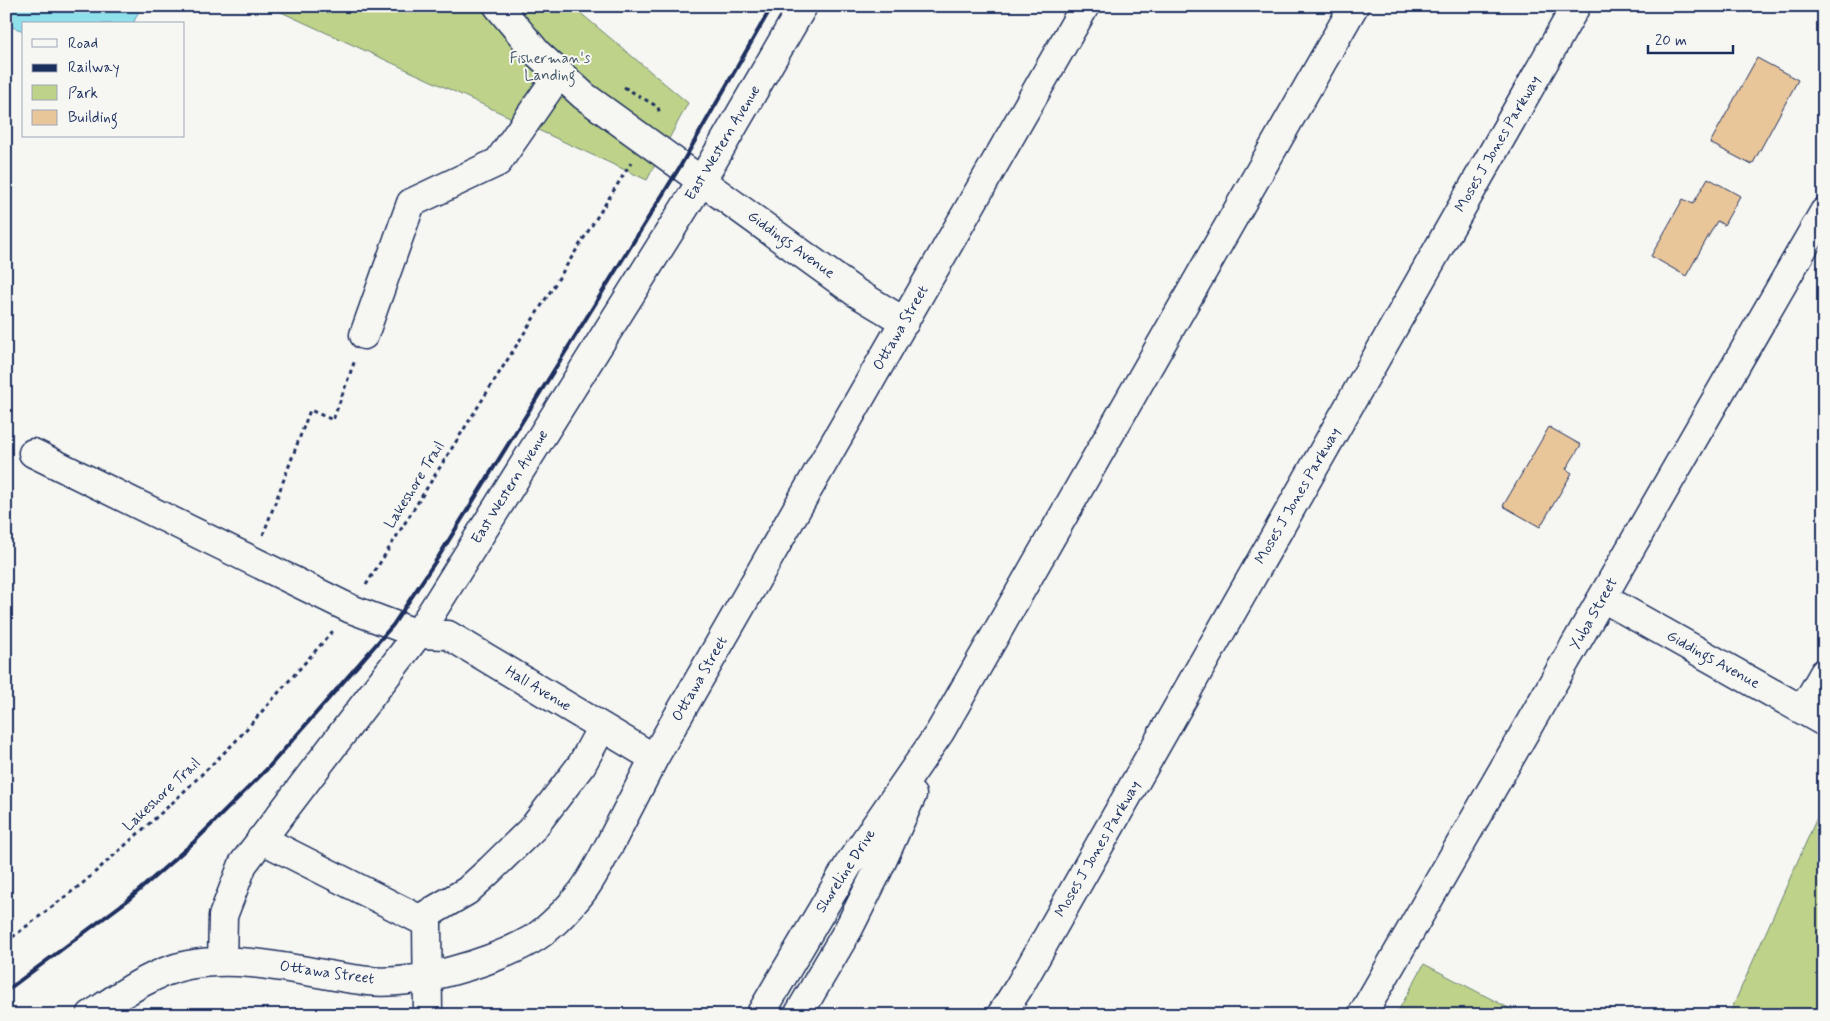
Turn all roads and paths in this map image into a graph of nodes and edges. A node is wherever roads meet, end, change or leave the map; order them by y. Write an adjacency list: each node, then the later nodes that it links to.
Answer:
1 (498, 6): 6 (main road, Giddings Avenue)
2 (804, 6): 9 (main road, East Western Avenue)
3 (1084, 6): 11 (main road, Ottawa Street)
4 (1354, 6): 21 (main road)
5 (1576, 6): 28 (main road, Moses J Jones Parkway)
6 (559, 74): 8 (main road, Giddings Avenue); 12 (main road)
7 (616, 82): 8 (path, Lakeshore Trail)
8 (645, 141): 9 (main road, Giddings Avenue); 16 (path, Lakeshore Trail)
9 (691, 172): 11 (main road, Giddings Avenue); 17 (main road, East Western Avenue)
10 (1824, 212): 15 (main road, Yuba Street)
11 (905, 322): 22 (main road, Ottawa Street)
12 (364, 336): 14 (path)
13 (33, 454): 14 (main road, Hall Avenue)
14 (253, 561): 16 (main road, Hall Avenue)
15 (1603, 598): 19 (main road, Giddings Avenue); 35 (main road, Yuba Street)
16 (351, 609): 17 (main road, Hall Avenue); 25 (path, Lakeshore Trail)
17 (418, 634): 20 (main road, Hall Avenue); 23 (main road, East Western Avenue)
18 (1824, 673): 19 (main road)
19 (1813, 716)
20 (602, 727): 22 (main road, Hall Avenue); 24 (main road)
21 (940, 732): 31 (main road, Shoreline Drive); 32 (main road)
22 (654, 758): 27 (main road, Ottawa Street)
23 (261, 839): 24 (main road); 26 (main road, East Western Avenue)
24 (419, 919): 27 (main road)
25 (6, 942)
26 (222, 962): 27 (main road, Ottawa Street); 29 (main road, Ottawa Street)
27 (429, 976): 30 (main road)
28 (1019, 987): 33 (main road); 34 (main road)
29 (91, 1015)
30 (428, 1015)
31 (760, 1015)
32 (798, 1015)
33 (1001, 1015)
34 (1006, 1015)
35 (1362, 1015)

